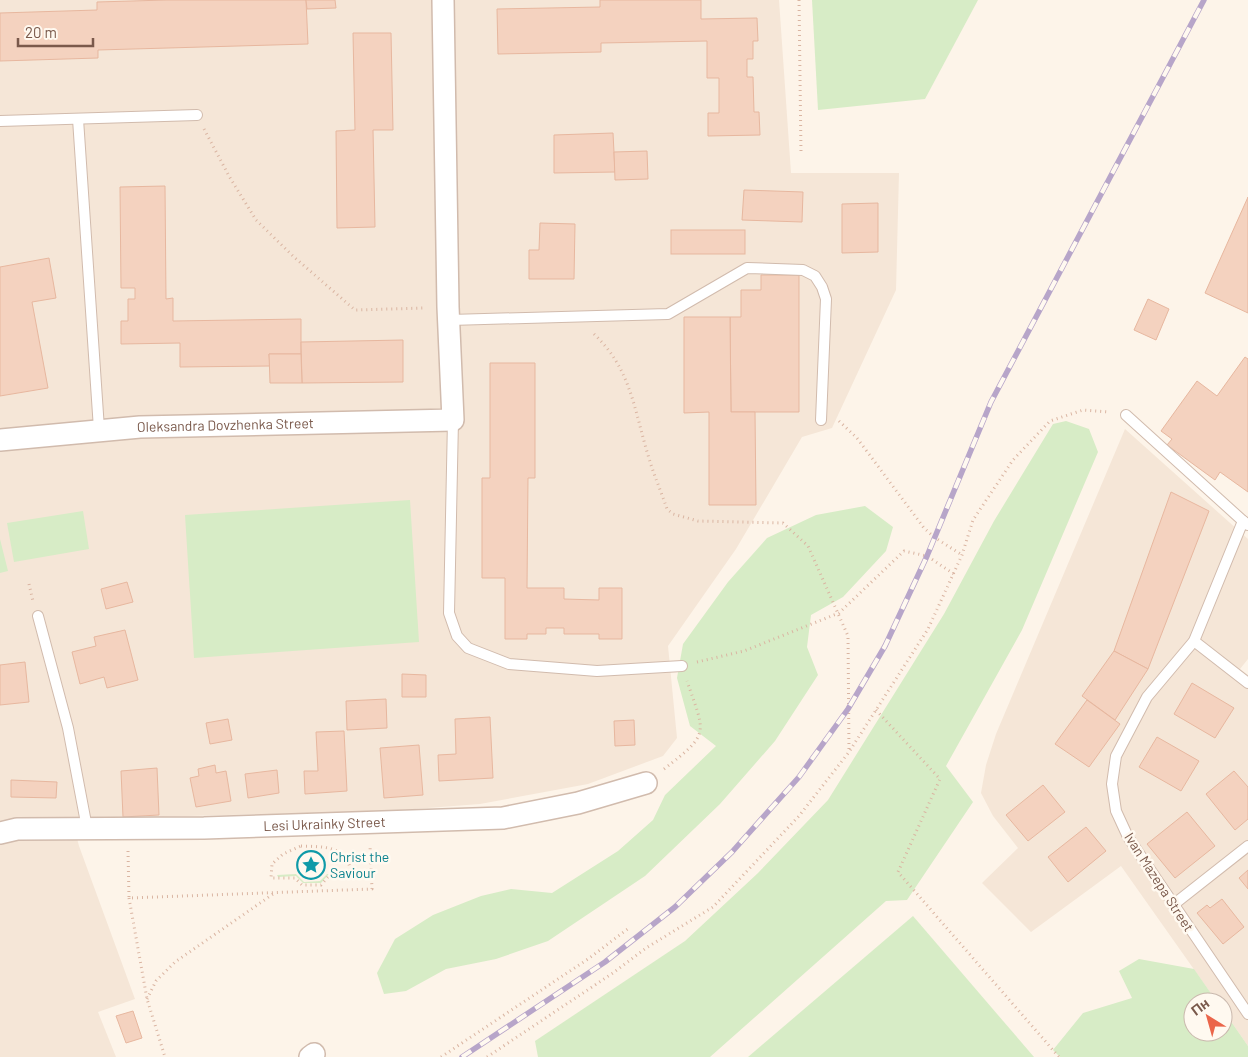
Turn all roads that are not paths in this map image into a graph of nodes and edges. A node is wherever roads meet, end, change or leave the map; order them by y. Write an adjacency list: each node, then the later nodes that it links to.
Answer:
1 (443, 0): 5 (street)
2 (197, 116): 3 (lane)
3 (78, 119): 4 (lane); 9 (lane)
4 (0, 121)
5 (449, 313): 7 (street); 8 (lane)
6 (1126, 415): 11 (lane)
7 (453, 420): 9 (street, Oleksandra Dovzhenka Street); 14 (lane)
8 (821, 420)
9 (99, 429): 10 (street, Oleksandra Dovzhenka Street)
10 (0, 440)
11 (1245, 523): 13 (lane, Ivan Mazepa Street)
12 (38, 616): 17 (lane)
13 (1194, 641): 15 (lane); 20 (lane, Ivan Mazepa Street)
14 (682, 666)
15 (1248, 683)
16 (646, 783): 17 (street, Lesi Ukrainky Street)
17 (87, 828): 18 (street, Lesi Ukrainky Street)
18 (0, 833)
19 (1248, 846): 20 (lane)
20 (1174, 905): 21 (lane, Ivan Mazepa Street)
21 (1248, 1014)

